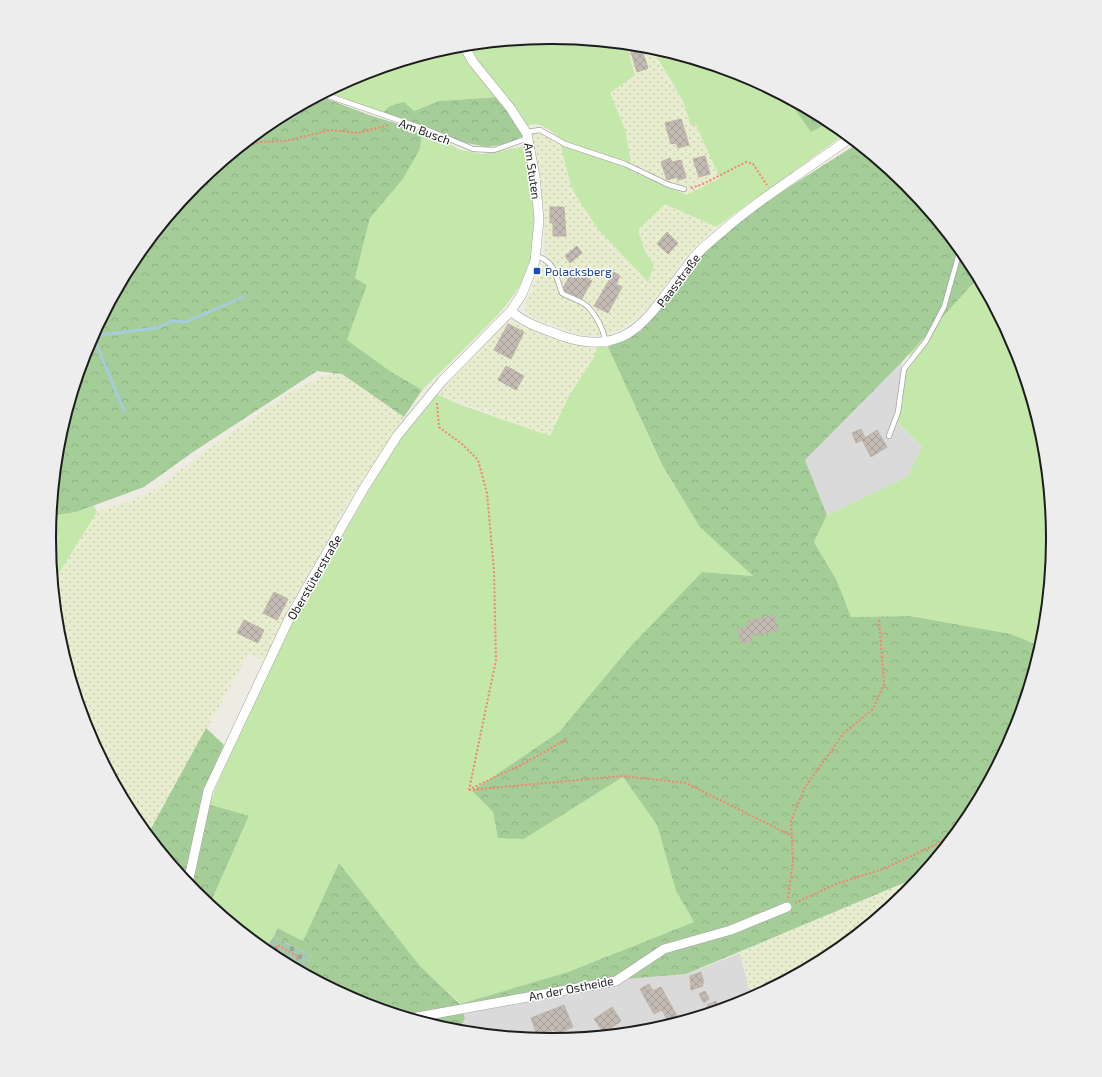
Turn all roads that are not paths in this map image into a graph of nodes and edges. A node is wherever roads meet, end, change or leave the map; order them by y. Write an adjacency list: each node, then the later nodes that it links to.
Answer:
1 (467, 52): 3 (street, Am Stuten)
2 (330, 96): 3 (lane, Am Busch)
3 (527, 135): 5 (lane); 6 (street, Am Stuten)
4 (846, 141): 9 (street, Paasstraße)
5 (684, 189)
6 (537, 256): 8 (street, Am Stuten); 9 (lane)
7 (958, 258): 10 (lane)
8 (511, 311): 9 (street, Paasstraße); 11 (street, Oberstüterstraße)
9 (606, 342)
10 (890, 436)
11 (190, 876)
12 (787, 907): 13 (street, An der Ostheide)
13 (423, 1016)

